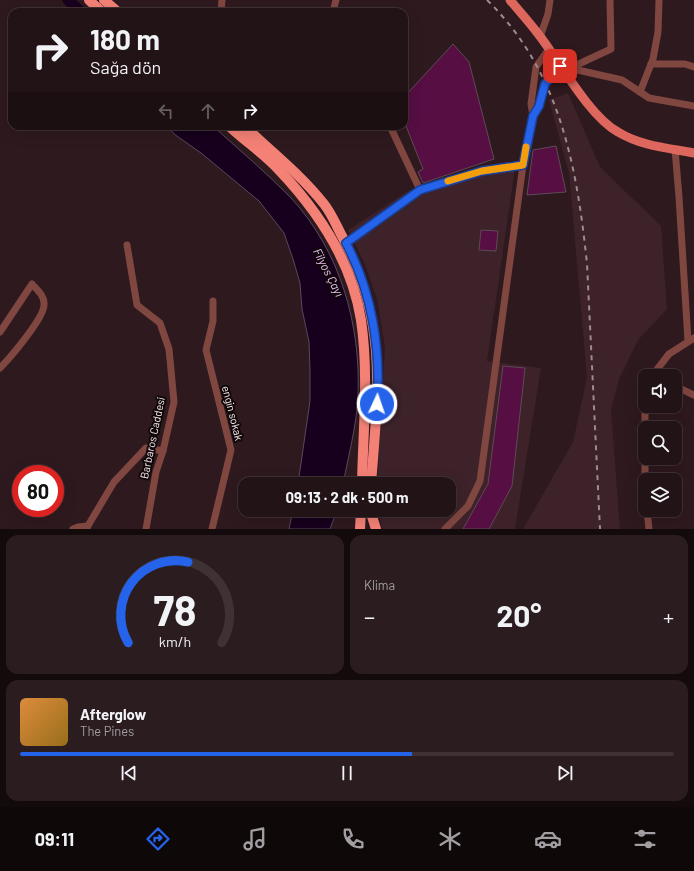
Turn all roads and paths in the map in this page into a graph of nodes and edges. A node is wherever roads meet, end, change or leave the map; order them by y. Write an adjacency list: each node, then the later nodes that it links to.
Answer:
1 (89, 0): 7 (highway)
2 (104, 0): 8 (highway)
3 (510, 0): 9 (main road)
4 (550, 0): 9 (street)
5 (610, 0): 14 (street)
6 (659, 0): 11 (street)
7 (98, 8)
8 (113, 8)
9 (540, 36): 10 (main road)
10 (548, 50): 12 (main road); 17 (street)
11 (651, 64): 13 (street); 15 (street)
12 (560, 66): 14 (street); 17 (street); 21 (main road)
13 (694, 67)
14 (570, 68): 15 (street)
15 (640, 92): 16 (street)
16 (694, 106)
17 (533, 116): 23 (street)
18 (234, 130): 37 (highway)
19 (248, 130): 25 (highway)
20 (392, 130): 24 (street)
21 (675, 149): 22 (main road); 29 (street)
22 (694, 152)
23 (523, 165): 24 (street); 48 (street)
24 (420, 190): 25 (street)
25 (346, 243): 38 (highway)
26 (127, 245): 35 (street, Barbaros Caddesi)
27 (213, 301): 45 (street, engin sokak)
28 (0, 332): 30 (street)
29 (691, 340): 31 (street)
30 (0, 368)
31 (657, 369)
32 (682, 389): 33 (street)
33 (694, 395)
34 (645, 413): 36 (street)
35 (163, 451): 42 (street); 44 (street, Barbaros Caddesi)
36 (645, 473)
37 (362, 477)
38 (371, 477)
39 (361, 517): 46 (highway)
40 (372, 517): 47 (highway)
41 (648, 517): 49 (street)
42 (87, 528): 43 (street)
43 (73, 529)
44 (146, 529)
45 (212, 529)
46 (360, 529)
47 (376, 529)
48 (446, 529)
49 (649, 529)

